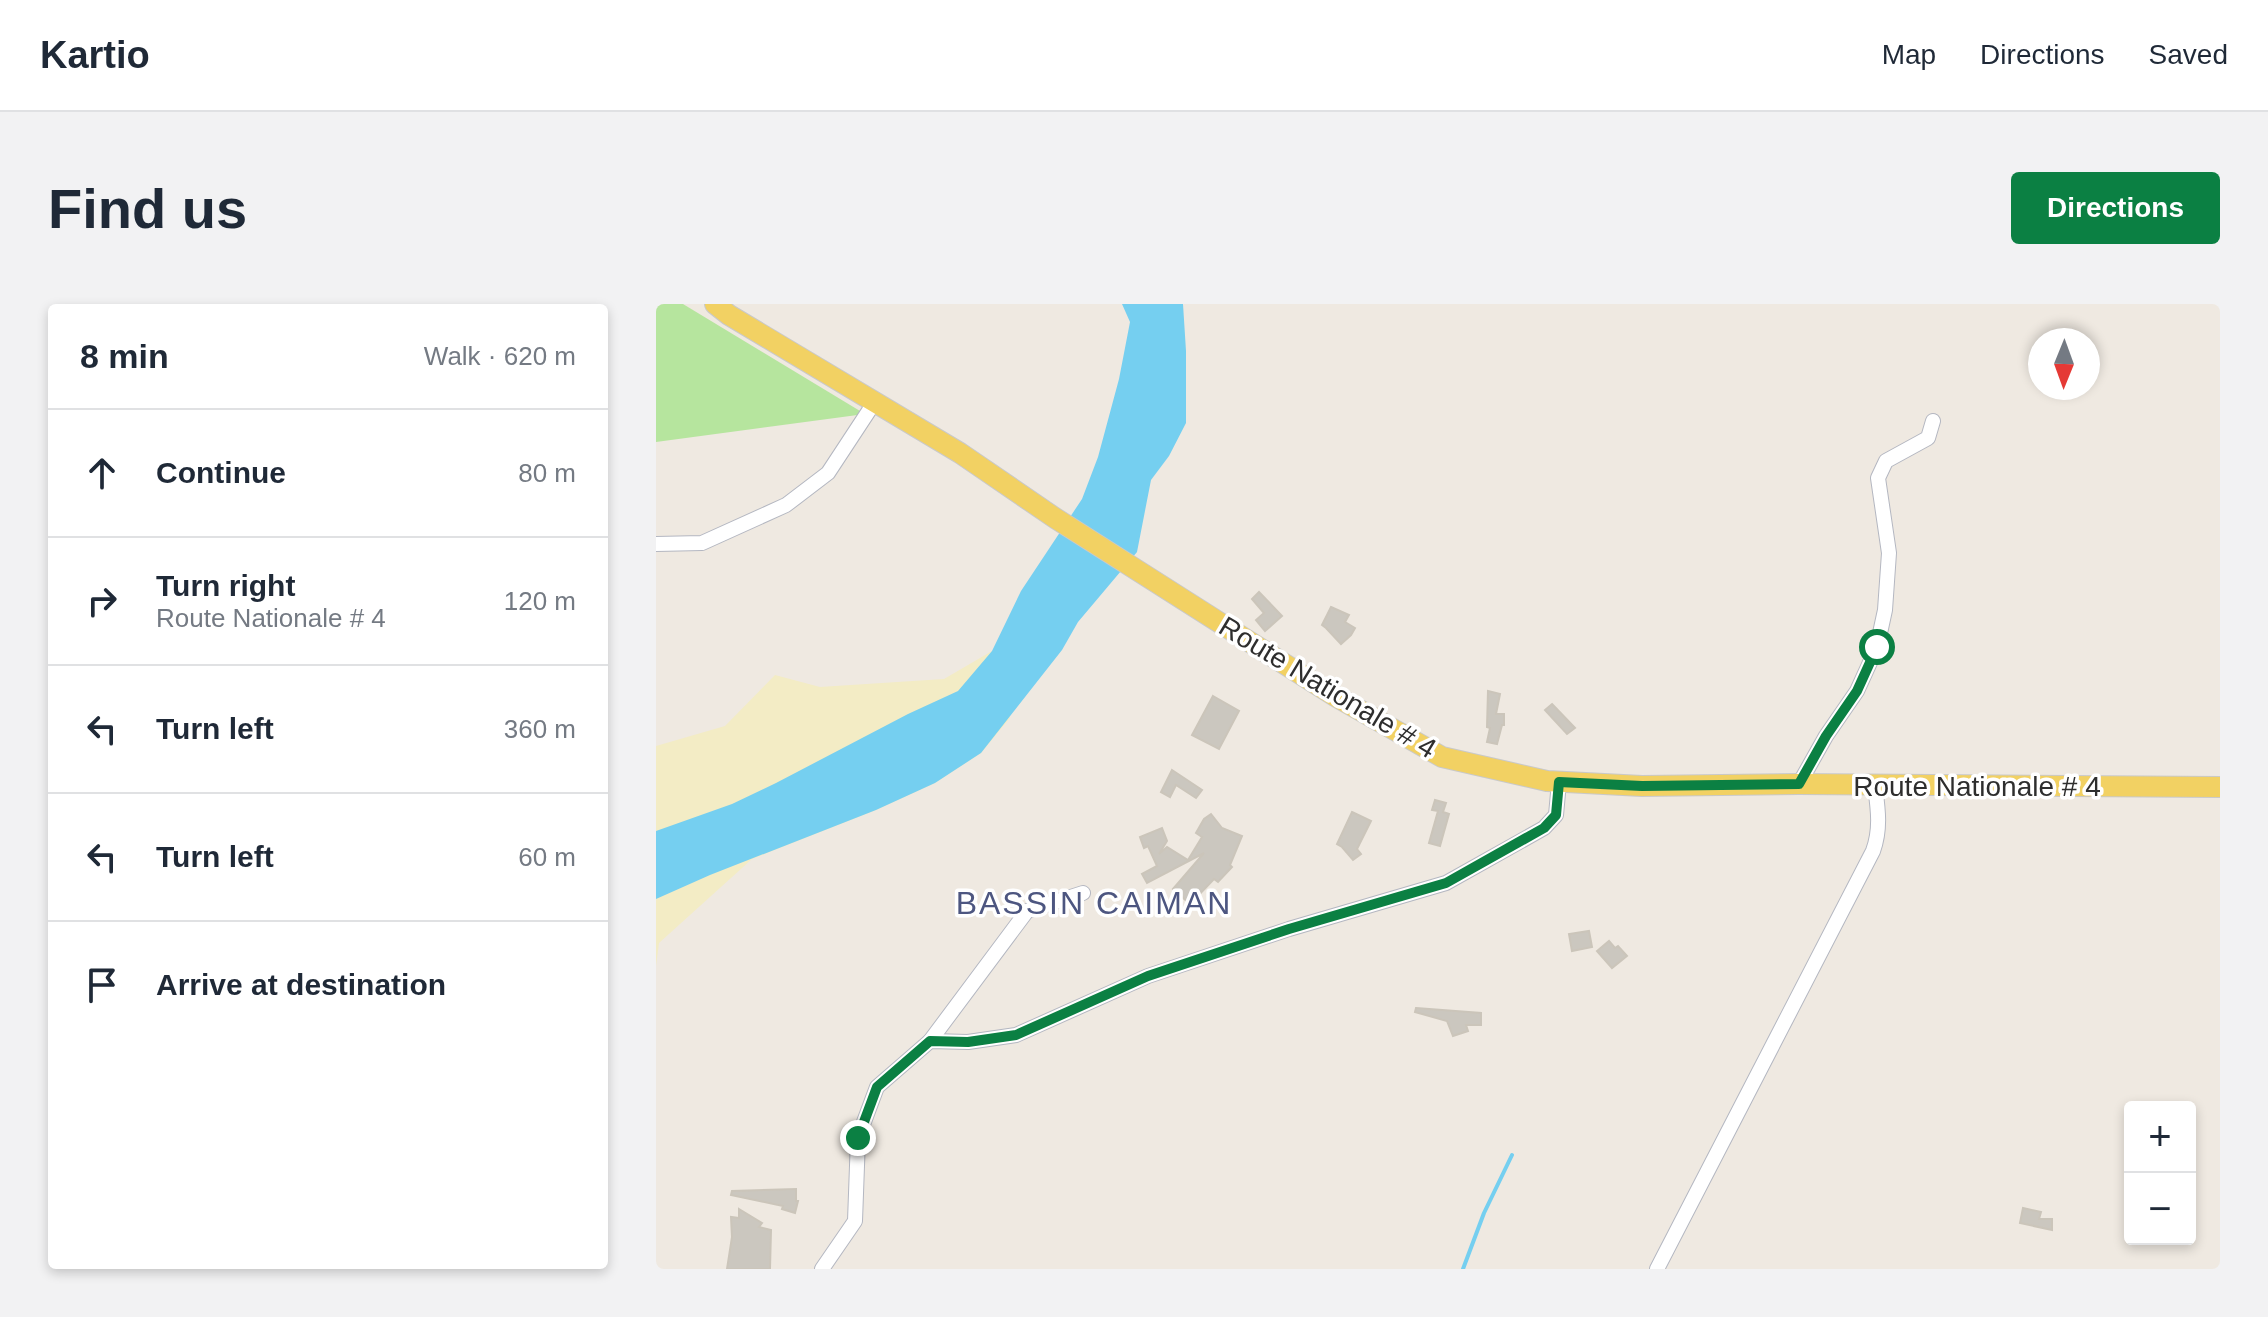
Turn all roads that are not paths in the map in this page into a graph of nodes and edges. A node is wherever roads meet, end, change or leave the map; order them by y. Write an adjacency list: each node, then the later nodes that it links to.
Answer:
1 (715, 304): 2 (main road, Route Nationale # 4)
2 (874, 403): 4 (street); 5 (main road, Route Nationale # 4)
3 (1933, 421): 6 (street)
4 (656, 544)
5 (1559, 782): 6 (main road, Route Nationale # 4); 10 (street)
6 (1799, 784): 7 (main road, Route Nationale # 4)
7 (1875, 786): 8 (main road, Route Nationale # 4); 12 (street)
8 (2220, 787)
9 (1083, 893): 10 (street)
10 (930, 1041): 11 (street)
11 (822, 1269)
12 (1657, 1269)

